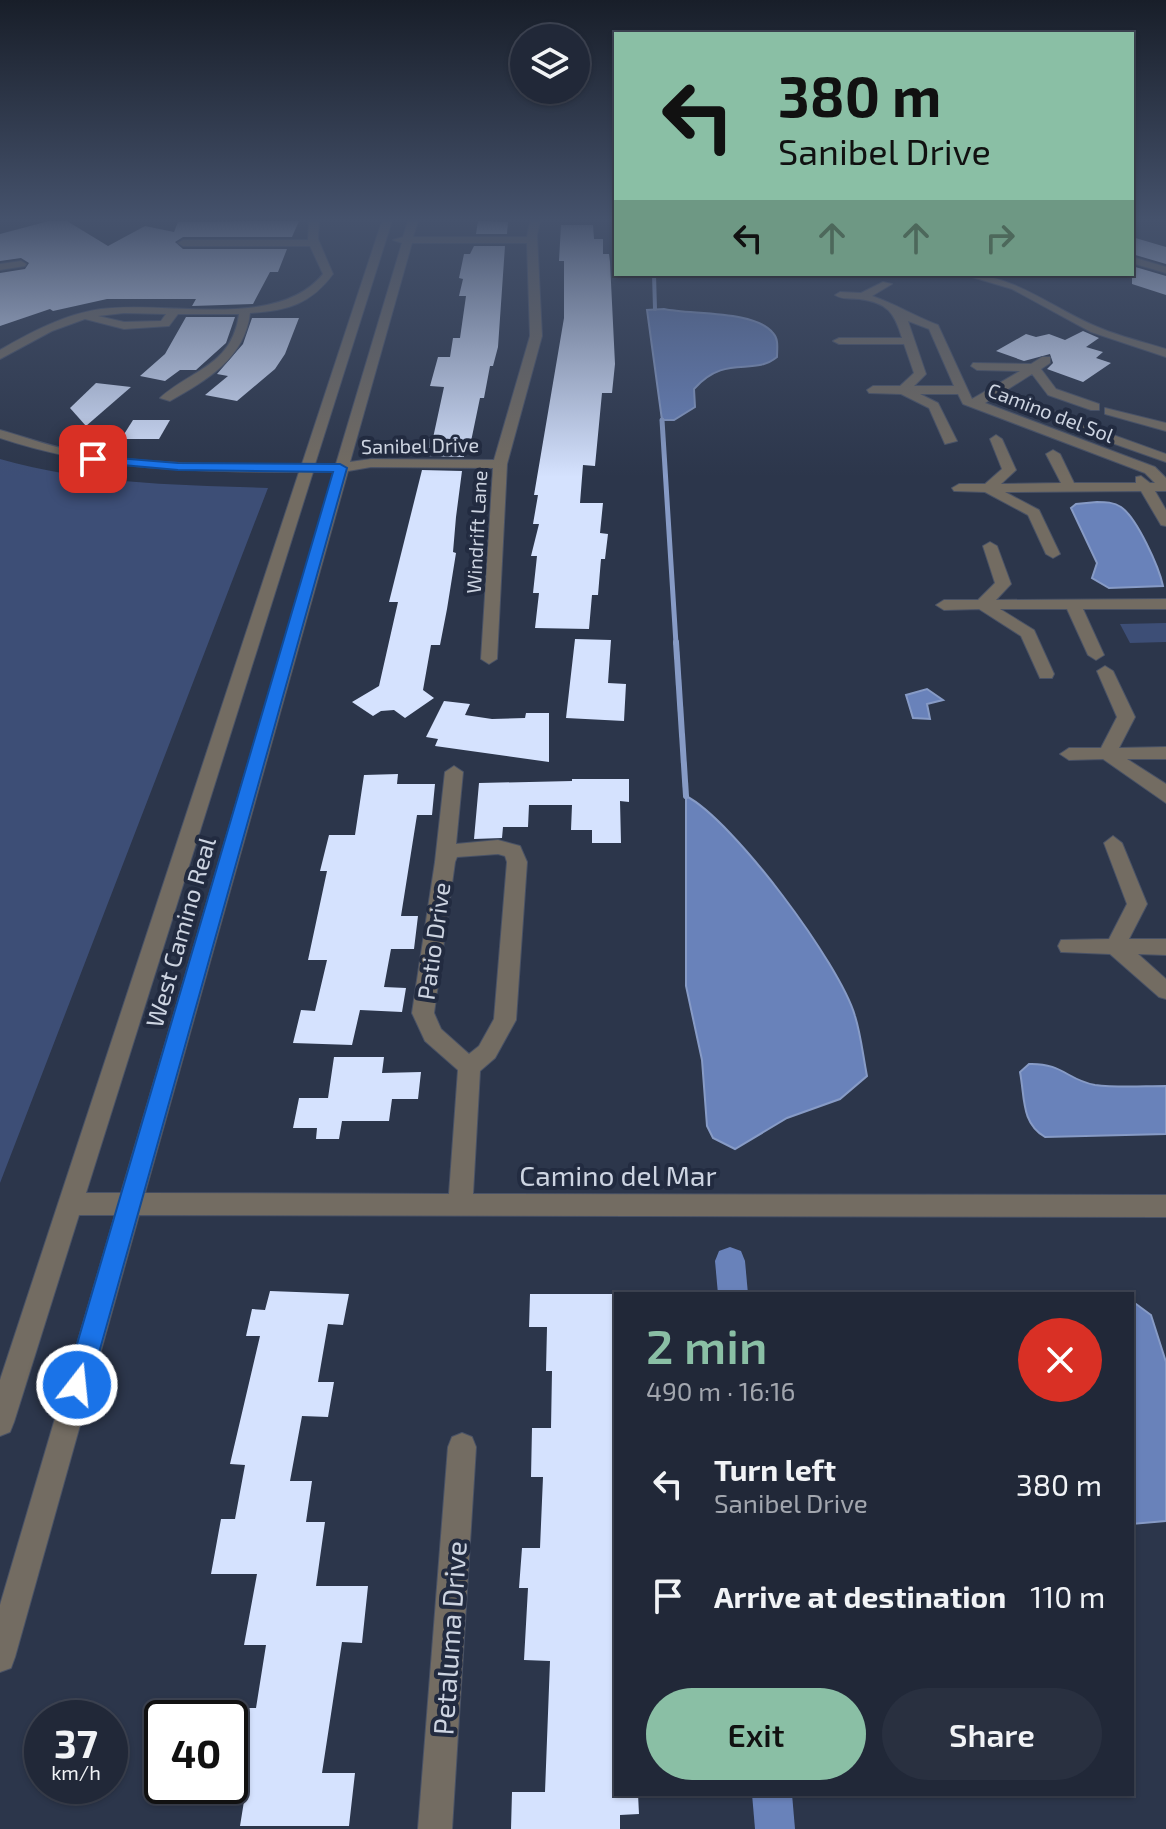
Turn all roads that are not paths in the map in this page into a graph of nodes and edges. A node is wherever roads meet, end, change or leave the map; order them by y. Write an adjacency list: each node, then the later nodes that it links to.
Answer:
1 (270, 306): 7 (street)
2 (360, 306): 33 (street, West Camino Real)
3 (388, 306): 34 (street, West Camino Real)
4 (535, 306): 35 (street, Windrift Lane)
5 (893, 306): 8 (street, Camino del Sol)
6 (1052, 306): 12 (street)
7 (245, 311): 11 (street); 20 (street)
8 (900, 314): 10 (street); 18 (street, Camino del Sol)
9 (839, 341): 10 (street)
10 (907, 341): 17 (street)
11 (4, 350)
12 (1166, 353)
13 (1046, 360): 15 (street)
14 (977, 366): 15 (street)
15 (1034, 368): 19 (street); 22 (street)
16 (873, 390): 17 (street)
17 (903, 390): 18 (street); 29 (street)
18 (962, 390): 21 (street, Camino del Sol)
19 (993, 394): 21 (street); 24 (street)
20 (166, 398)
21 (975, 404): 32 (street, Camino del Sol)
22 (1095, 407)
23 (1109, 411): 26 (street)
24 (1052, 415)
25 (1080, 427): 31 (street)
26 (1166, 427)
27 (0, 434): 33 (street, Sanibel Drive)
28 (996, 439): 40 (street)
29 (950, 441)
30 (1053, 454): 41 (street)
31 (1165, 458): 36 (street)
32 (1129, 464): 36 (street, Camino del Sol); 37 (street, Camino del Sol)
33 (308, 468): 34 (street, Sanibel Drive); 63 (street, West Camino Real)
34 (340, 468): 35 (street, Sanibel Drive); 64 (street, West Camino Real)
35 (499, 468): 49 (street, Windrift Lane)
36 (1150, 470): 38 (street, Camino del Sol)
37 (1145, 487): 38 (street); 41 (street); 42 (street, Camino del Sol)
38 (1166, 487)
39 (959, 488): 40 (street)
40 (988, 488): 41 (street); 44 (street)
41 (1070, 488)
42 (1166, 522)
43 (990, 546): 47 (street)
44 (1053, 554)
45 (1166, 604): 48 (street)
46 (944, 605): 47 (street)
47 (982, 605): 48 (street); 50 (street)
48 (1073, 605): 53 (street)
49 (489, 659)
50 (1046, 674)
51 (1166, 753): 53 (street)
52 (1069, 754): 53 (street)
53 (1107, 754): 55 (street)
54 (454, 772): 57 (street)
55 (1166, 797)
56 (1113, 843): 59 (street)
57 (445, 862): 62 (street, Patio Drive); 62 (street, Patio Drive)
58 (1068, 946): 59 (street)
59 (1115, 947): 60 (street); 61 (street)
60 (1166, 947)
61 (1166, 991)
62 (469, 1067): 65 (street)
63 (70, 1204): 64 (street, Camino del Mar); 67 (street, West Camino Real)
64 (129, 1204): 65 (street, Camino del Mar); 69 (street, West Camino Real)
65 (460, 1204): 66 (street, Camino del Mar)
66 (1166, 1206)
67 (0, 1422)
68 (462, 1447): 70 (street, Petaluma Drive)
69 (0, 1657)
70 (435, 1829)

